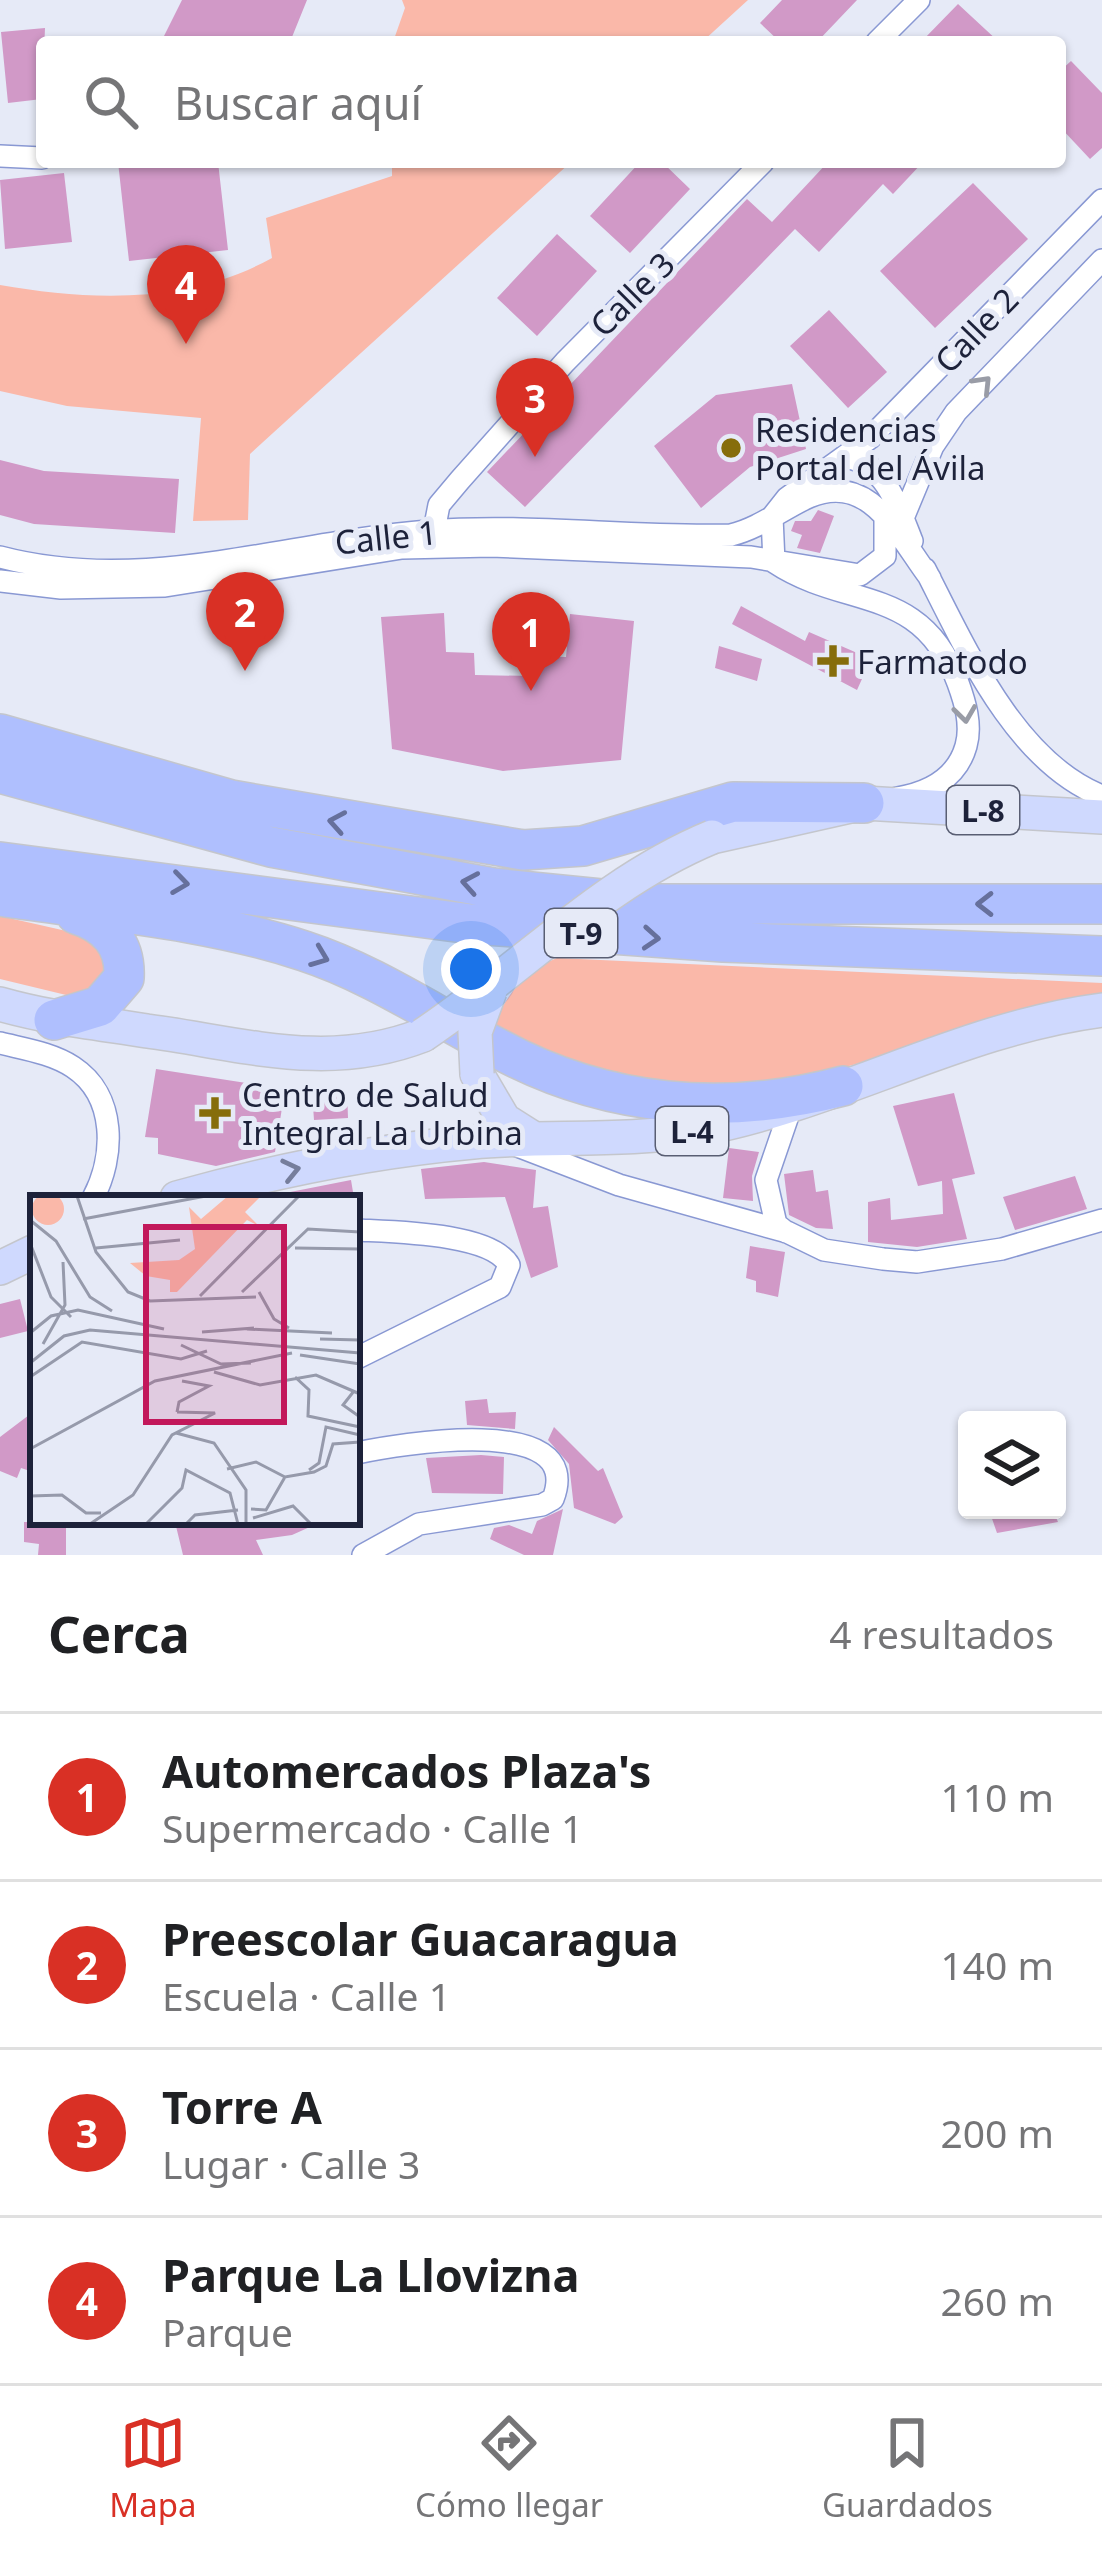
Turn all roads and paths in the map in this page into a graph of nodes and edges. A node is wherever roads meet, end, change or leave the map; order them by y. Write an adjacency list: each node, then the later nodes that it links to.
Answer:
1 (919, 0): 2 (street)
2 (883, 36)
3 (0, 156): 4 (street)
4 (36, 158)
5 (757, 168): 11 (street, Calle 3)
6 (1102, 200): 8 (street, Calle 2)
7 (1102, 260): 10 (street, one-way to 7)
8 (848, 458): 9 (street, Calle 2); 10 (street)
9 (772, 517): 10 (street); 11 (street, Calle 1); 13 (street)
10 (895, 524): 13 (street); 20 (street)
11 (432, 539): 13 (street, Calle 1); 14 (street, Calle 1)
12 (0, 557): 14 (street, Calle 1)
13 (774, 562): 21 (street, one-way to 21)
14 (162, 578): 15 (street, Calle 1)
15 (0, 581)
16 (0, 734): 21 (highway, one-way to 16)
17 (0, 748): 19 (highway)
18 (0, 773): 19 (highway, T-9)
19 (49, 786): 27 (highway, T-9, one-way to 19)
20 (1102, 796)
21 (865, 803): 22 (main road, L-8); 29 (main road, bridge)
22 (1102, 817)
23 (0, 852): 25 (highway)
24 (0, 862): 25 (highway, T-9)
25 (64, 868): 28 (highway, T-9, one-way to 28)
26 (0, 897): 32 (highway); 34 (highway, one-way to 34)
27 (1102, 904)
28 (1102, 956)
29 (490, 991): 32 (main road, bridge); 36 (main road, bridge)
30 (0, 1004): 32 (main road)
31 (1102, 1010): 34 (main road, L-4)
32 (54, 1019)
33 (0, 1043): 37 (street)
34 (842, 1086): 35 (main road, L-4)
35 (790, 1109): 36 (main road, L-4); 41 (street)
36 (521, 1141): 38 (main road, L-4, one-way to 36); 41 (street)
37 (94, 1195)
38 (189, 1195)
39 (1102, 1220): 41 (street)
40 (360, 1230): 42 (street)
41 (787, 1232)
42 (360, 1356)
43 (360, 1452): 44 (street)
44 (363, 1555)

